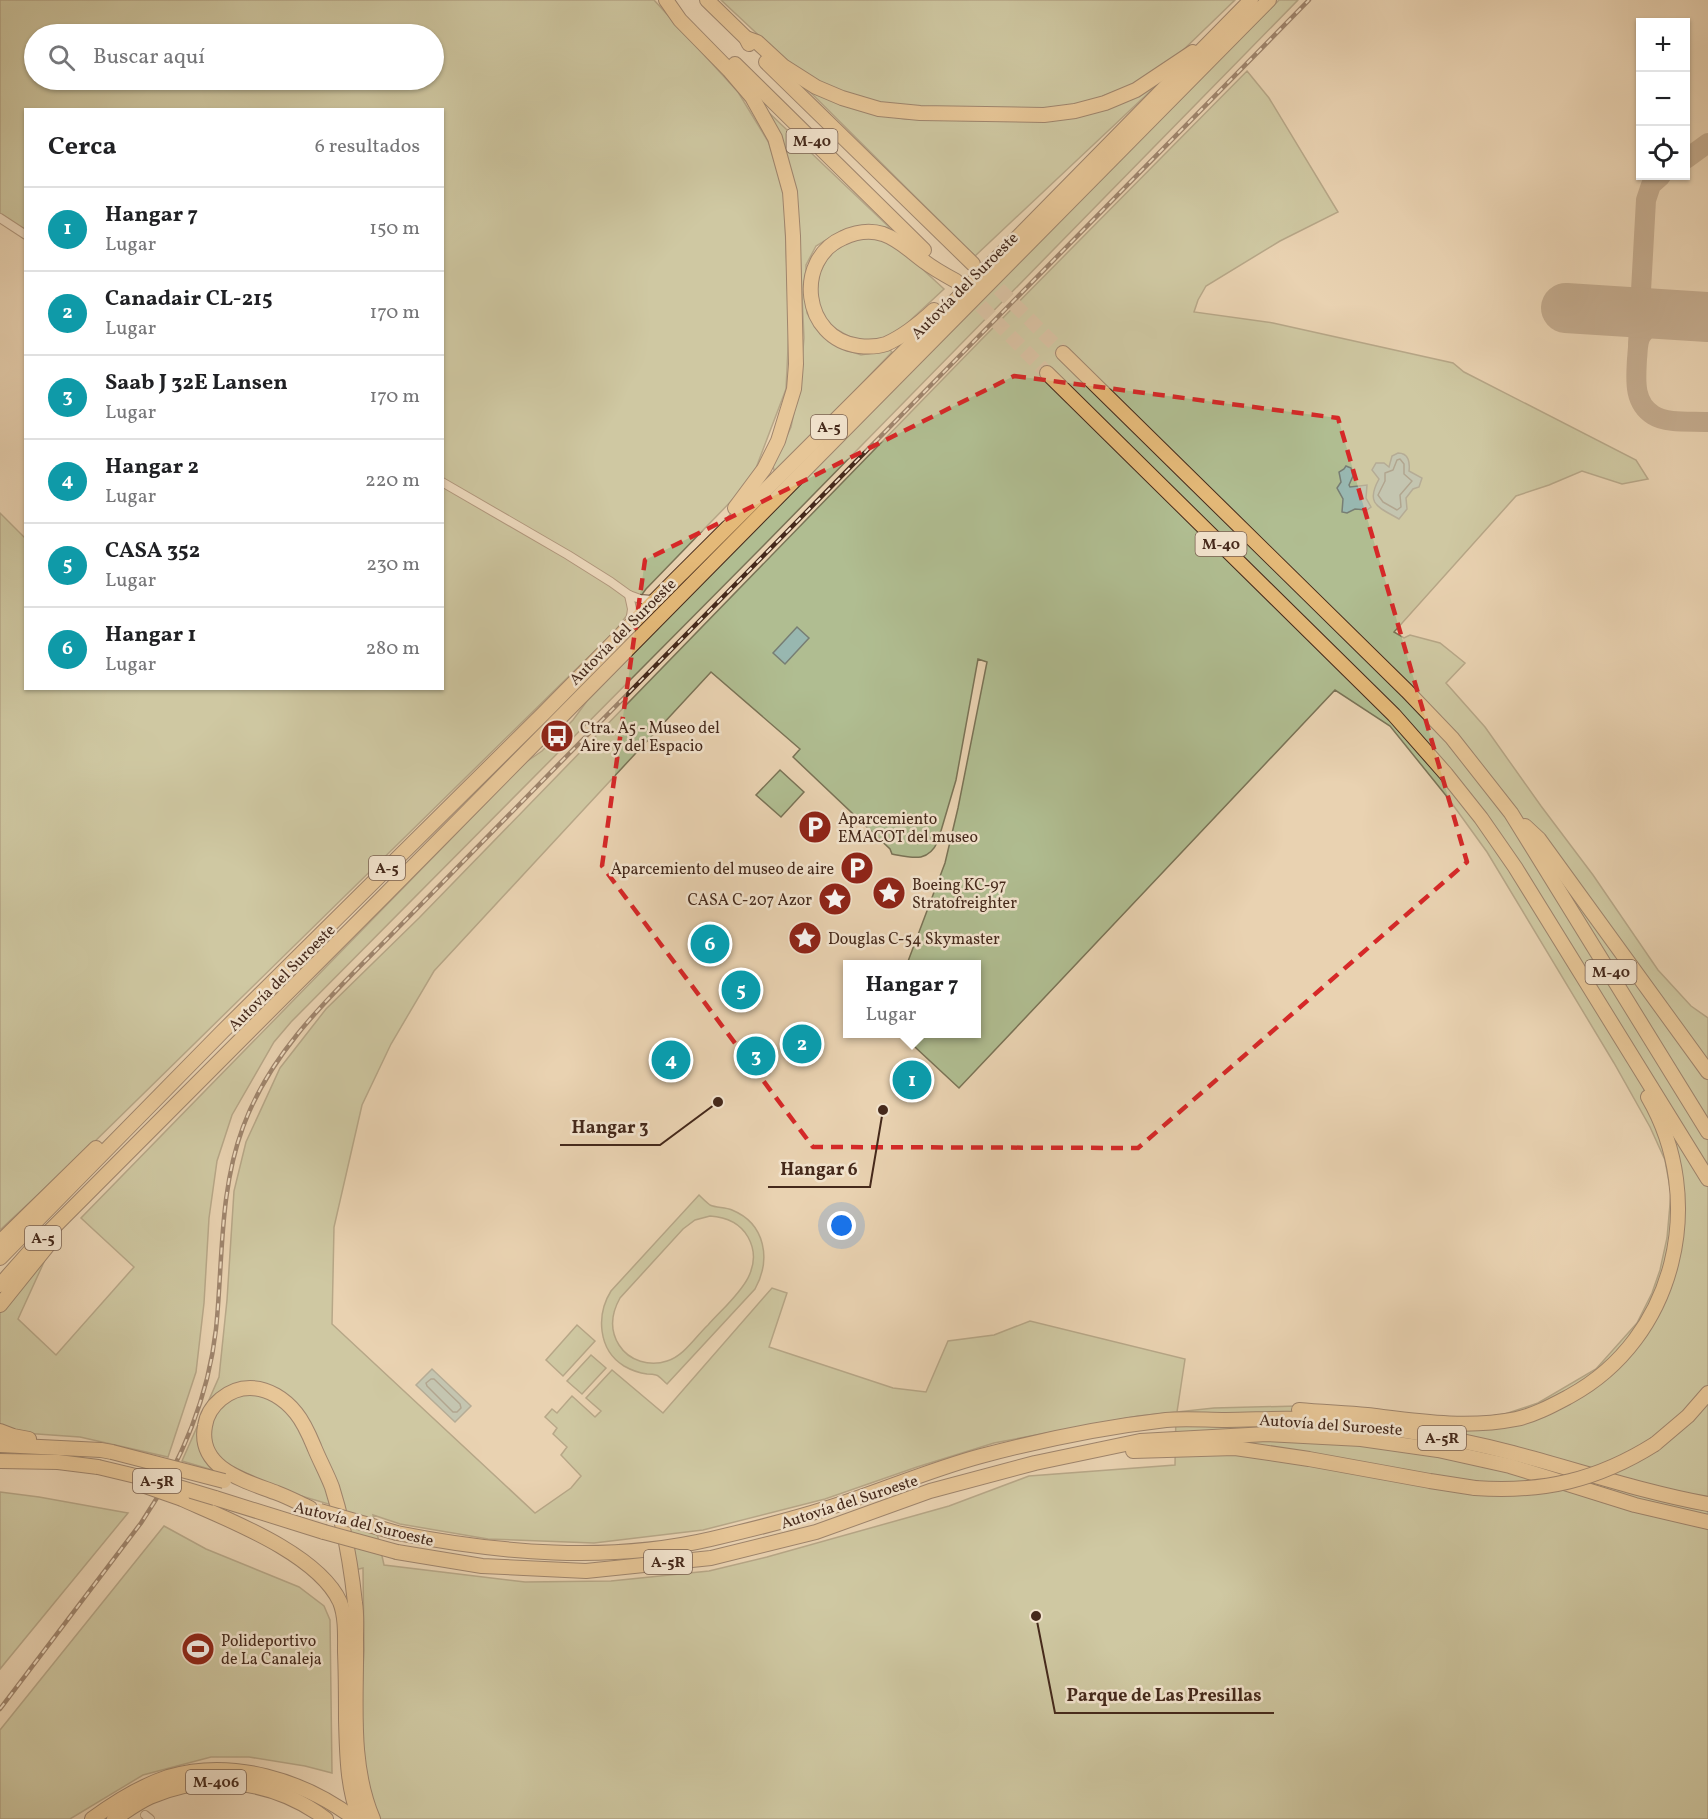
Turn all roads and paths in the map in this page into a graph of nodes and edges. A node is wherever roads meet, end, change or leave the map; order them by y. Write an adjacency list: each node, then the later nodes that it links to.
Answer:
1 (668, 0): 7 (highway, M-40); 14 (highway)
2 (707, 0): 5 (highway, M-40)
3 (1251, 0): 6 (highway, Autovía del Suroeste / A-5)
4 (1269, 0): 24 (highway, Autovía del Suroeste / A-5)
5 (746, 38): 6 (highway); 10 (highway, M-40)
6 (1205, 45): 7 (highway, Autovía del Suroeste / A-5)
7 (1071, 182): 14 (highway, Autovía del Suroeste / A-5)
8 (0, 218): 9 (street)
9 (24, 234)
10 (973, 264)
11 (1063, 353): 18 (highway, M-40)
12 (1047, 372): 19 (highway, M-40)
13 (444, 483): 15 (street)
14 (674, 581): 16 (highway, Autovía del Suroeste / A-5)
15 (629, 595): 16 (street); 17 (street)
16 (655, 600): 17 (highway, Autovía del Suroeste / A-5)
17 (629, 627): 20 (highway, Autovía del Suroeste / A-5)
18 (1511, 813): 21 (highway); 22 (highway, M-40)
19 (1606, 1013): 23 (highway, M-40); 30 (highway)
20 (230, 1024): 25 (highway); 26 (highway, Autovía del Suroeste / A-5)
21 (1708, 1072)
22 (1708, 1132)
23 (1708, 1179)
24 (89, 1193): 27 (highway, Autovía del Suroeste / A-5); 28 (highway)
25 (0, 1242)
26 (0, 1258)
27 (0, 1285)
28 (0, 1305)
29 (1708, 1393): 35 (highway, bridge)
30 (1168, 1420): 37 (highway, Autovía del Suroeste / A-5R); 38 (highway, Autovía del Suroeste / A-5R, bridge)
31 (0, 1431): 33 (highway)
32 (0, 1445): 33 (highway, Autovía del Suroeste / A-5R)
33 (107, 1451): 38 (highway, Autovía del Suroeste / A-5R, bridge)
34 (0, 1461): 36 (highway, Autovía del Suroeste / A-5R)
35 (1035, 1463): 36 (highway, Autovía del Suroeste / A-5R, bridge); 39 (highway, Autovía del Suroeste / A-5R)
36 (98, 1467): 44 (highway, bridge)
37 (1708, 1504)
38 (315, 1509): 45 (highway)
39 (1708, 1522)
40 (350, 1815): 41 (highway, M-406)
41 (92, 1819)
42 (114, 1819): 43 (highway, M-406)
43 (326, 1819)
44 (360, 1819)
45 (373, 1819)

